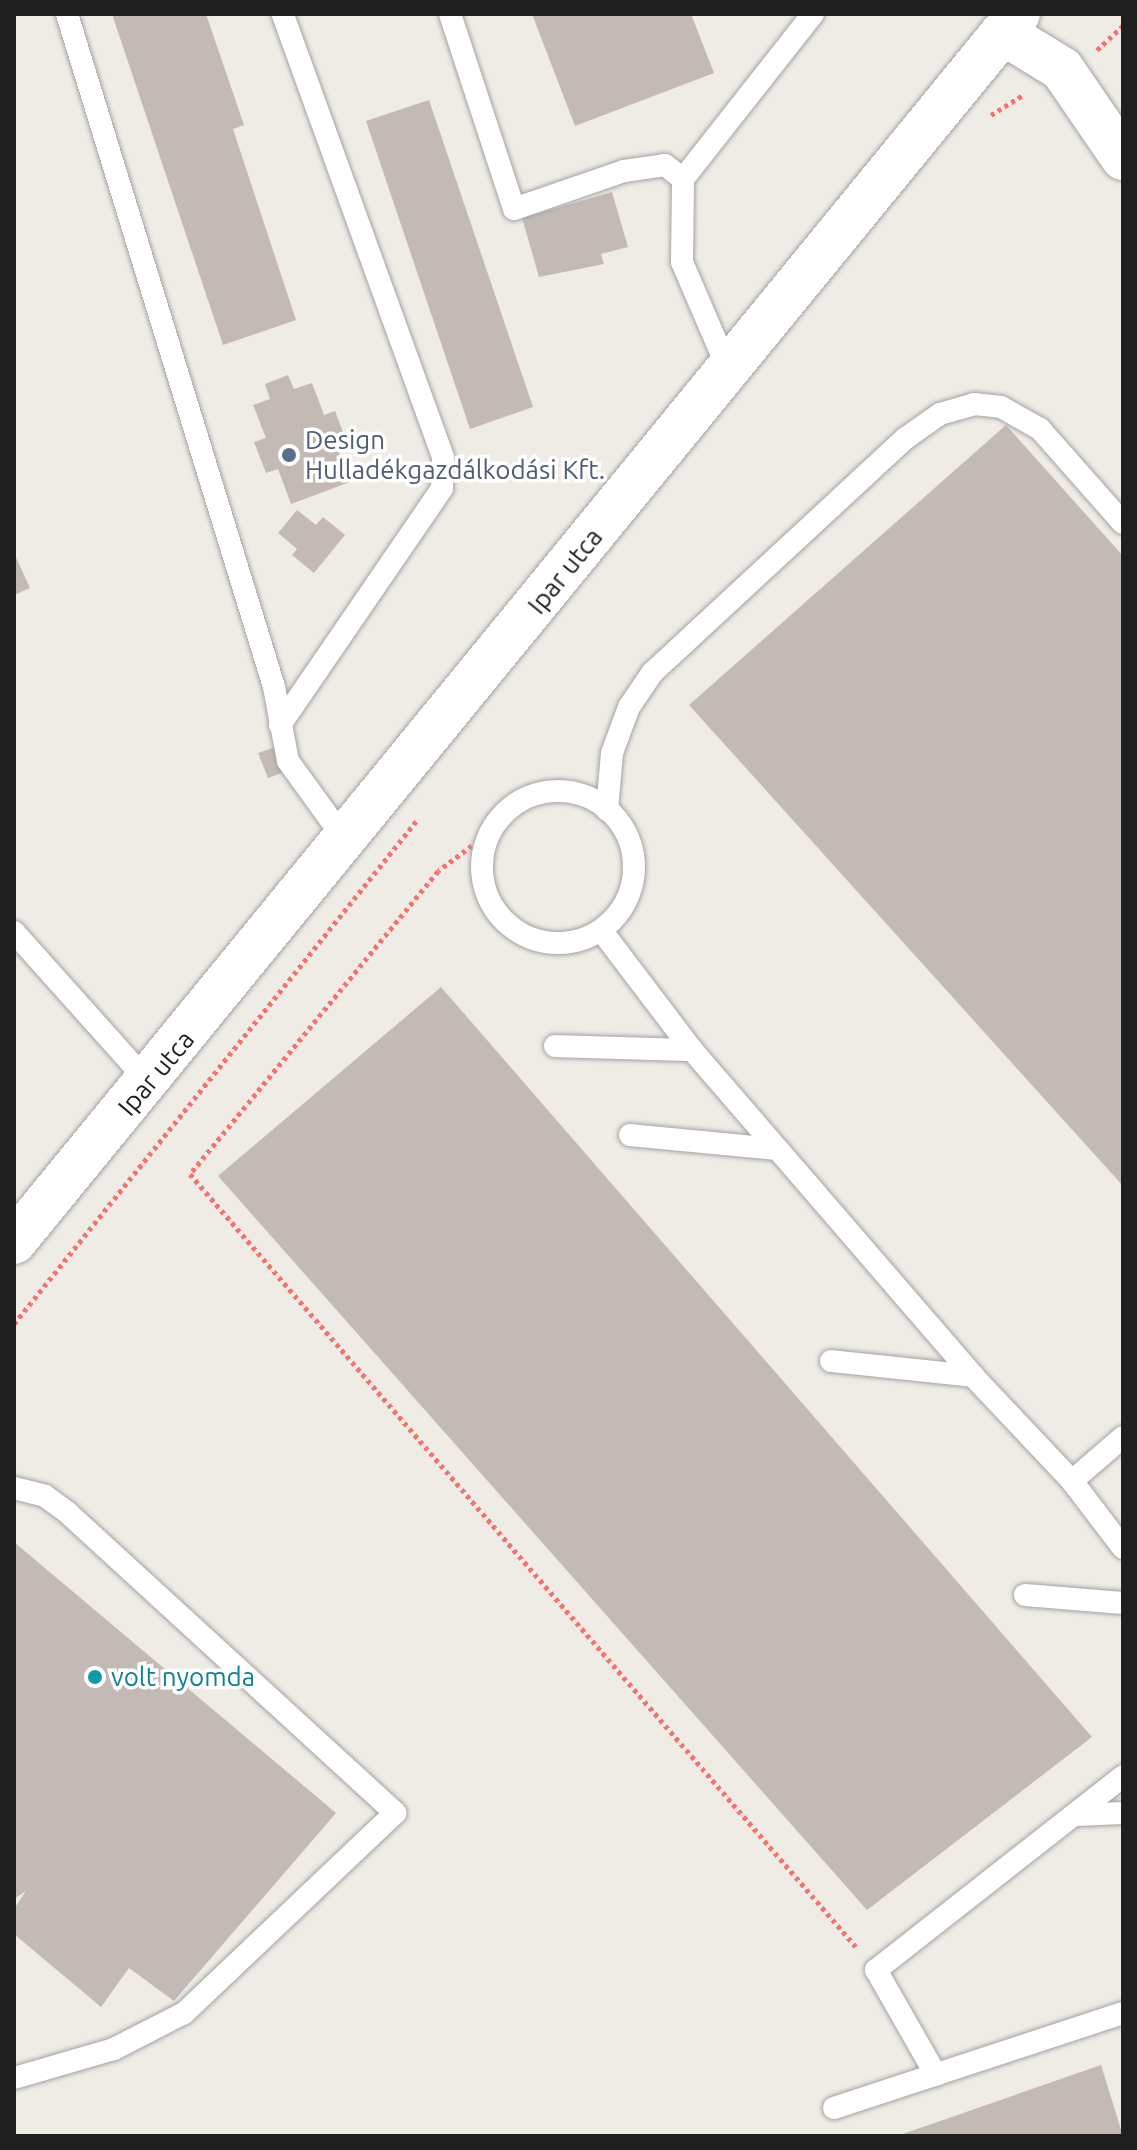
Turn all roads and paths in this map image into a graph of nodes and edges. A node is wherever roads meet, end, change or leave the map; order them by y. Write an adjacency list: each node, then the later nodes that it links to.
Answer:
1 (67, 14): 13 (lane)
2 (283, 14): 13 (lane)
3 (450, 14): 10 (lane)
4 (813, 14): 10 (lane)
5 (1012, 24): 7 (street, Ipar utca); 11 (street, Ipar utca)
6 (1123, 26): 7 (path)
7 (1062, 69): 8 (path); 9 (street, Ipar utca)
8 (985, 119)
9 (1123, 158)
10 (683, 179): 11 (lane)
11 (728, 369): 17 (street, Ipar utca)
12 (1123, 523): 15 (lane)
13 (280, 725): 17 (lane)
14 (428, 807): 26 (path)
15 (607, 810): 16 (lane); 18 (lane)
16 (491, 831): 18 (lane); 38 (path)
17 (346, 841): 22 (street, Ipar utca)
18 (601, 930): 21 (lane)
19 (14, 932): 22 (lane)
20 (555, 1046): 21 (lane)
21 (692, 1050): 24 (lane)
22 (148, 1082): 25 (street, Ipar utca)
23 (630, 1135): 24 (lane)
24 (776, 1149): 28 (lane)
25 (14, 1242)
26 (14, 1324)
27 (831, 1361): 28 (lane)
28 (973, 1376): 30 (lane)
29 (1123, 1437): 30 (lane)
30 (1072, 1481): 32 (lane)
31 (14, 1488): 41 (lane)
32 (1123, 1548)
33 (1025, 1595): 34 (lane)
34 (1123, 1603)
35 (1123, 1776): 37 (lane)
36 (1123, 1813): 37 (lane)
37 (1076, 1815): 38 (lane)
38 (876, 1970): 40 (lane)
39 (1123, 2013): 40 (lane)
40 (936, 2075): 42 (lane)
41 (14, 2078)
42 (834, 2108)

